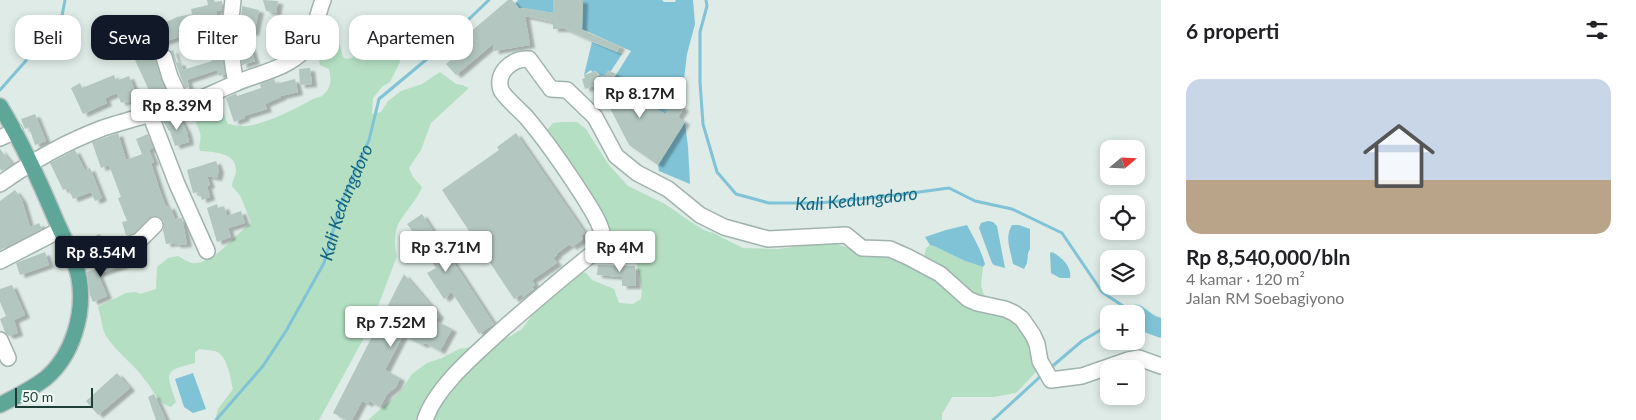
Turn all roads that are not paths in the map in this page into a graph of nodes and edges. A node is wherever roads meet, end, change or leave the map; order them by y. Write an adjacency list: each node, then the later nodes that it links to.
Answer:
1 (233, 0): 4 (street)
2 (323, 0): 4 (street)
3 (165, 60): 5 (street)
4 (236, 83): 5 (street)
5 (184, 105): 7 (street)
6 (0, 106): 8 (main road)
7 (150, 114): 10 (street); 14 (street)
8 (15, 131): 9 (street); 10 (main road)
9 (0, 138)
10 (31, 162): 11 (street); 13 (main road)
11 (0, 184)
12 (155, 225): 16 (street)
13 (60, 230): 15 (street); 16 (main road)
14 (207, 251)
15 (0, 262)
16 (74, 263): 20 (main road)
17 (0, 340): 18 (street)
18 (8, 358)
19 (1161, 366): 21 (street)
20 (0, 405)
21 (425, 420)

